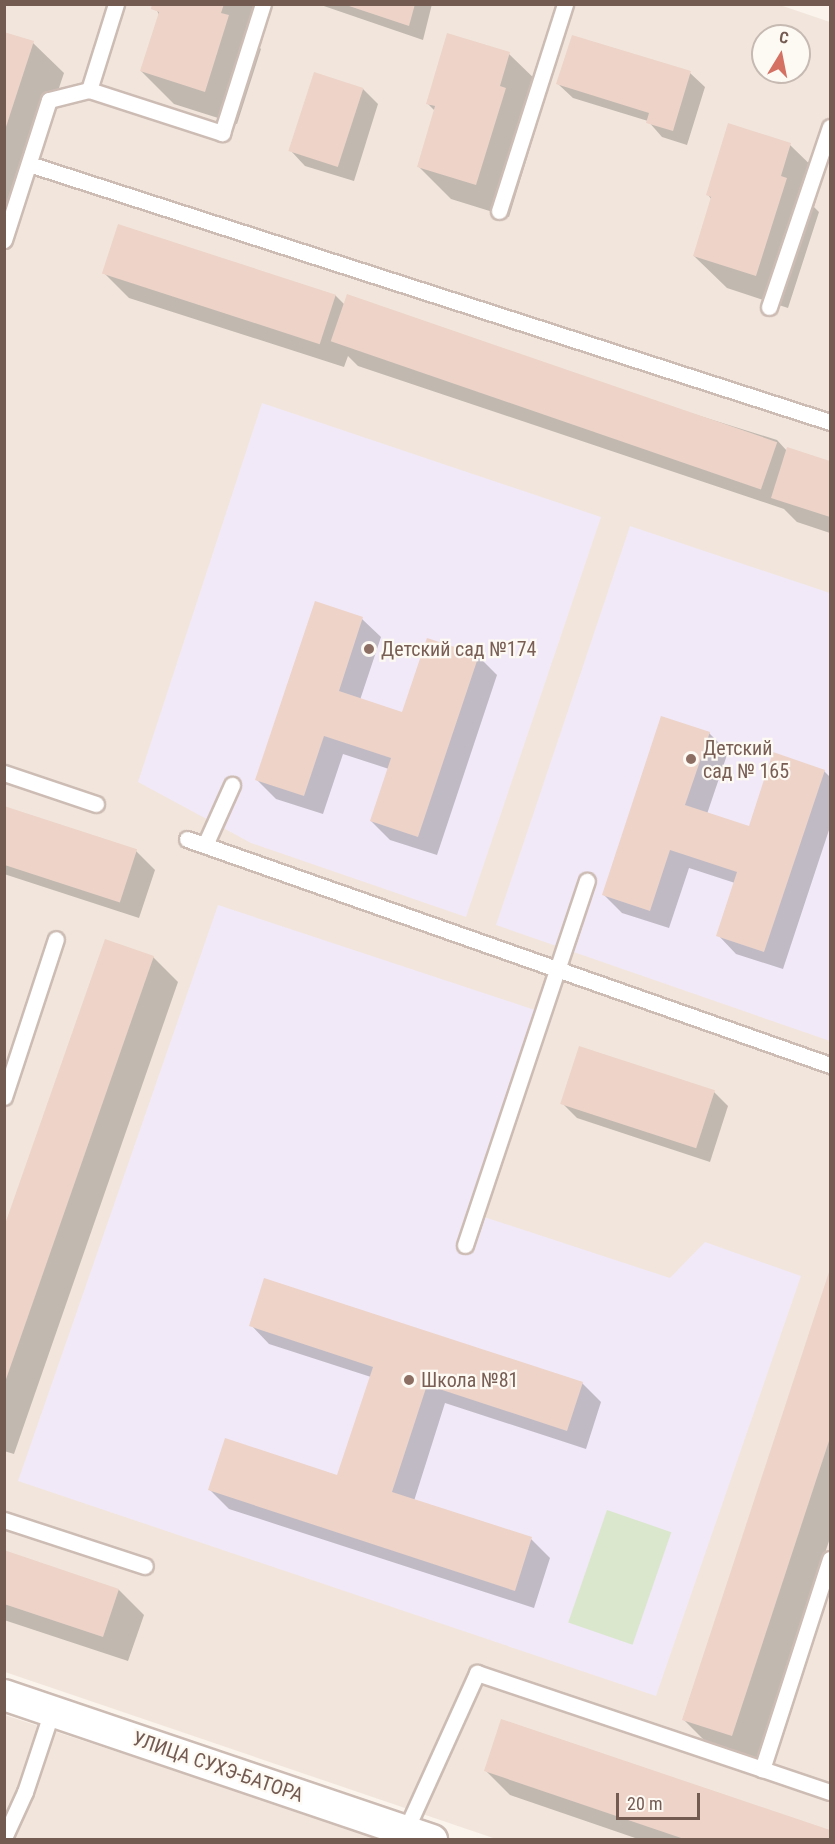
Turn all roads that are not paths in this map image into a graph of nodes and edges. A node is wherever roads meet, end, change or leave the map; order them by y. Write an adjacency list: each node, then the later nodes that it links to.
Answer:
1 (116, 4): 4 (lane)
2 (263, 4): 4 (lane)
3 (565, 4): 7 (lane)
4 (89, 90): 6 (lane)
5 (831, 127): 9 (lane)
6 (29, 164): 8 (lane); 10 (lane)
7 (500, 211)
8 (4, 240)
9 (769, 307)
10 (831, 422)
11 (4, 773): 13 (lane)
12 (232, 785): 15 (lane)
13 (96, 804)
14 (187, 838): 15 (lane)
15 (206, 845): 18 (lane)
16 (587, 881): 18 (lane)
17 (56, 939): 20 (lane)
18 (558, 969): 19 (lane); 21 (lane)
19 (831, 1065)
20 (4, 1097)
21 (465, 1245)
22 (4, 1520): 24 (lane)
23 (831, 1559): 27 (lane)
24 (145, 1566)
25 (4, 1695): 26 (street, УЛИЦА СУХЭ-БАТОРА)
26 (52, 1711): 29 (lane); 30 (street, УЛИЦА СУХЭ-БАТОРА)
27 (762, 1769): 28 (lane); 30 (lane)
28 (831, 1792)
29 (8, 1814): 31 (lane)
30 (413, 1836)
31 (4, 1838)

